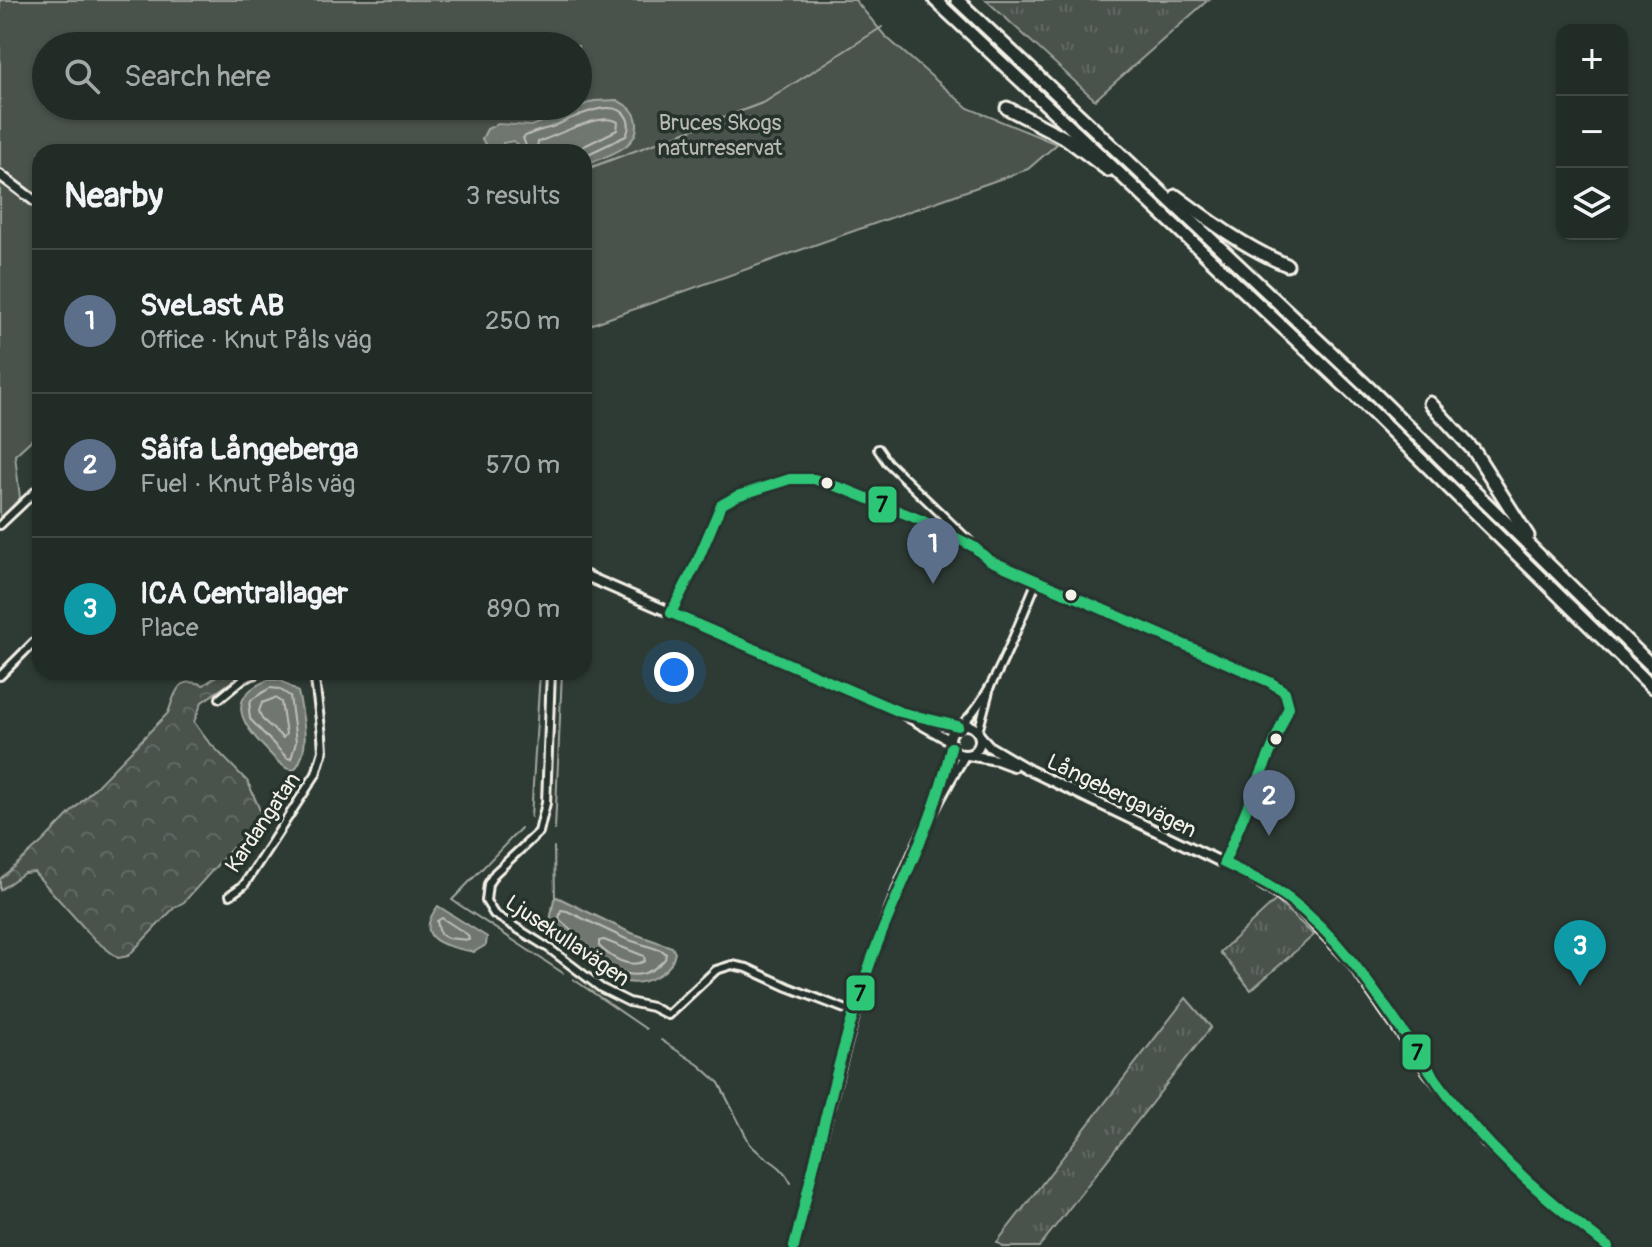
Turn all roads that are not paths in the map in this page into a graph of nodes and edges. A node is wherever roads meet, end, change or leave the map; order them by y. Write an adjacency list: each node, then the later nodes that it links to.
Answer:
1 (935, 0): 7 (highway)
2 (957, 0): 4 (highway)
3 (1007, 108): 7 (highway)
4 (1123, 154): 8 (highway); 14 (highway)
5 (0, 175): 6 (street)
6 (32, 199)
7 (1174, 222): 25 (highway)
8 (1287, 265)
9 (1430, 403): 14 (highway)
10 (878, 449): 16 (street)
11 (32, 495): 13 (street)
12 (721, 505): 17 (street)
13 (0, 525)
14 (1542, 557): 19 (highway)
15 (592, 578): 17 (street)
16 (1037, 581): 24 (street); 34 (street)
17 (671, 613): 27 (street)
18 (32, 644): 20 (street)
19 (1652, 666)
20 (0, 676)
21 (242, 680): 26 (street)
22 (315, 680): 35 (street, Kardangatan)
23 (551, 680): 36 (street, Ljusekullavägen)
24 (991, 684): 28 (street); 29 (street)
25 (1652, 687)
26 (220, 698)
27 (900, 712): 28 (street); 30 (street)
28 (960, 726): 29 (street); 30 (street)
29 (979, 734): 31 (street); 32 (street, Långebergavägen)
30 (950, 743): 31 (street); 33 (street)
31 (966, 755): 32 (street, Långebergavägen); 33 (street)
32 (1029, 770): 34 (street, Långebergavägen)
33 (932, 815): 36 (street)
34 (1224, 863): 38 (street, Långebergavägen)
35 (230, 895)
36 (855, 1013): 37 (street)
37 (794, 1247)
38 (1608, 1247)

